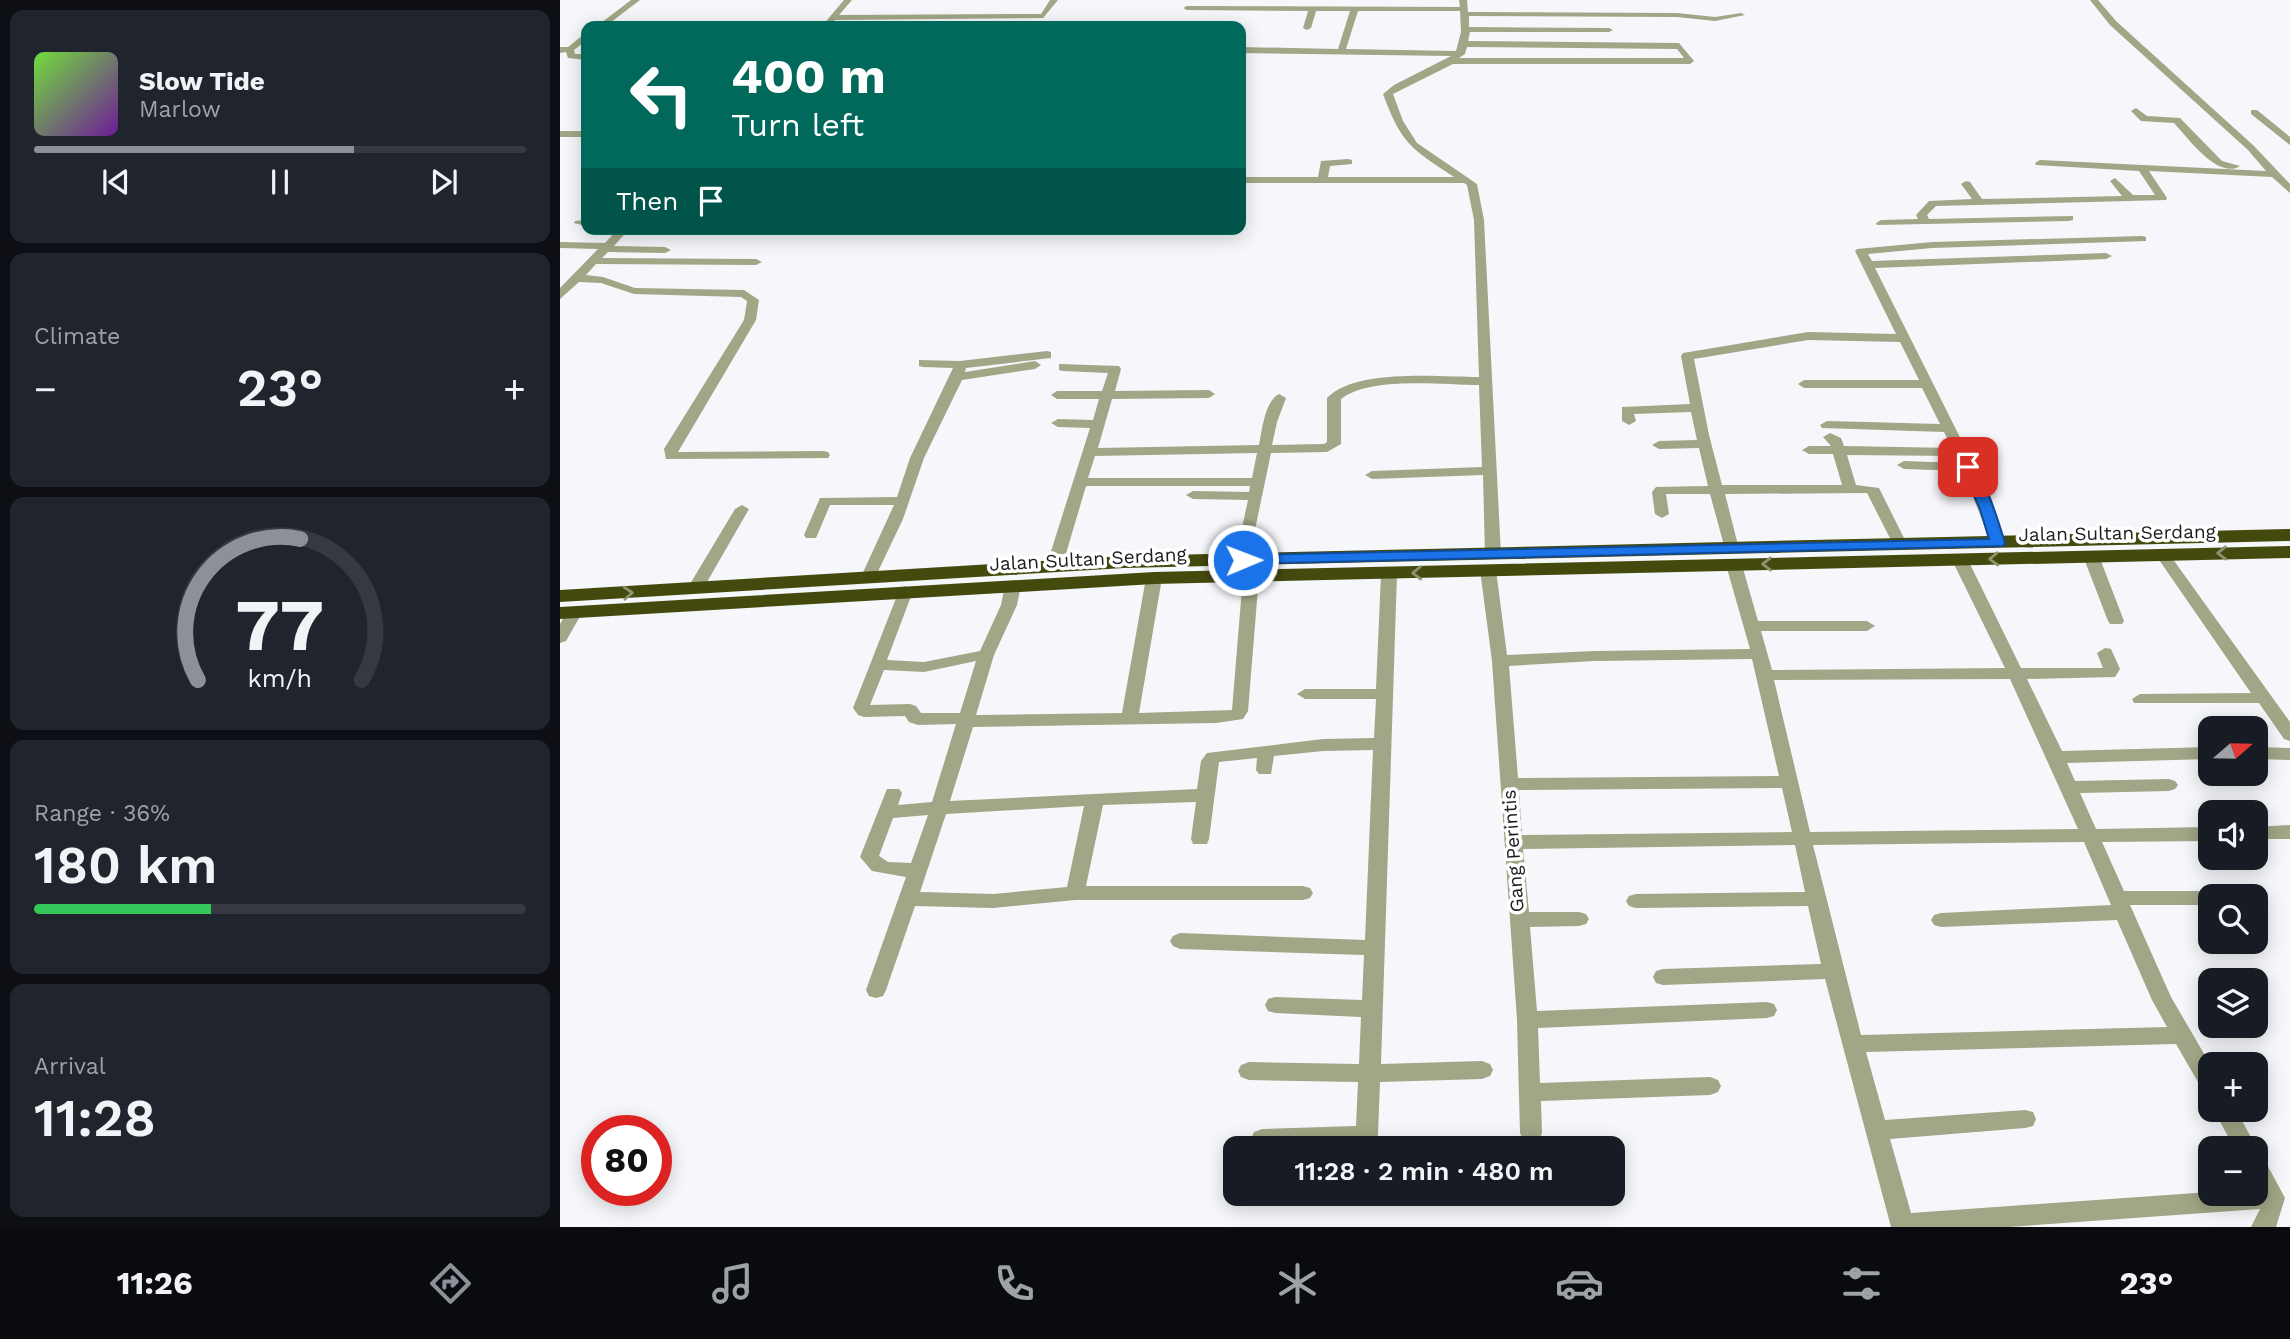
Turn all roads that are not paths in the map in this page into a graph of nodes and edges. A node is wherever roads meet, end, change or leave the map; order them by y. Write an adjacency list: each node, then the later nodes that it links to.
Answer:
1 (636, 0): 12 (street)
2 (848, 0): 11 (street)
3 (1054, 0): 11 (street)
4 (2094, 0): 32 (street)
5 (1376, 4): 6 (street); 9 (street)
6 (1464, 7): 10 (street); 15 (street)
7 (1186, 8): 8 (street)
8 (1313, 8): 9 (street); 14 (street)
9 (1355, 9): 20 (street)
10 (1741, 16)
11 (834, 19): 13 (street)
12 (608, 21)
13 (831, 21)
14 (1307, 28)
15 (1464, 29): 16 (street); 21 (street)
16 (1609, 30)
17 (581, 40): 18 (street)
18 (565, 49): 22 (street)
19 (1246, 50): 20 (street)
20 (1341, 52): 21 (street)
21 (1459, 53): 21 (street); 35 (street)
22 (581, 57)
23 (2136, 111): 32 (street)
24 (2254, 112): 27 (street)
25 (560, 134): 26 (street)
26 (581, 134)
27 (2290, 142)
28 (1348, 162): 34 (street)
29 (2040, 163): 30 (street)
30 (2142, 167): 32 (street); 39 (street)
31 (2289, 168): 32 (street)
32 (2272, 171): 38 (street)
33 (1246, 180): 34 (street)
34 (1323, 180): 35 (street)
35 (1468, 180): 63 (street, Gang Perintis)
36 (2115, 181): 39 (street)
37 (1966, 184): 40 (street)
38 (2290, 190)
39 (2130, 199): 40 (street)
40 (1979, 202): 42 (street)
41 (2069, 218): 42 (street)
42 (1926, 220): 48 (street)
43 (618, 235): 46 (street)
44 (2142, 239): 48 (street)
45 (560, 245): 46 (street)
46 (606, 248): 47 (street); 50 (street)
47 (684, 250)
48 (1896, 250): 52 (street)
49 (2106, 256): 52 (street)
50 (593, 261): 51 (street); 53 (street)
51 (756, 262)
52 (1867, 265): 56 (street)
53 (575, 280): 54 (street); 55 (street); 82 (street)
54 (560, 281)
55 (560, 295)
56 (1902, 338): 65 (street); 70 (street)
57 (1047, 355): 58 (street)
58 (1018, 362): 60 (street); 62 (street)
59 (923, 363): 62 (street)
60 (1034, 365)
61 (1063, 367): 68 (street)
62 (959, 371): 92 (street)
63 (1486, 381): 77 (street); 85 (street, Gang Perintis)
64 (1804, 384): 65 (street)
65 (1928, 384): 74 (street)
66 (1209, 394): 68 (street)
67 (1057, 395): 68 (street)
68 (1108, 396): 73 (street)
69 (1279, 398): 77 (street)
70 (1697, 408): 71 (street); 75 (street)
71 (1629, 421)
72 (1058, 423): 73 (street)
73 (1098, 424): 80 (street)
74 (1950, 428): 79 (street); 81 (street)
75 (1704, 444): 76 (street); 90 (street)
76 (1658, 445)
77 (1265, 450): 80 (street); 88 (street)
78 (1809, 450): 79 (street)
79 (1838, 451): 81 (street); 89 (street)
80 (1090, 452): 87 (street)
81 (1961, 452): 84 (street)
82 (823, 455)
83 (1904, 465): 84 (street)
84 (1968, 467): 97 (street)
85 (1490, 471): 86 (street); 105 (street, Gang Perintis)
86 (1372, 475)
87 (1081, 482): 88 (street); 106 (street)
88 (1257, 489): 91 (street); 107 (street)
89 (1850, 489): 90 (street); 99 (street)
90 (1716, 490): 94 (street); 103 (street)
91 (1193, 495)
92 (902, 500): 95 (street); 110 (street)
93 (742, 509): 112 (street)
94 (1662, 514)
95 (811, 535)
96 (2290, 535): 98 (highway, Jalan Sultan Serdang)
97 (1997, 543): 98 (highway, Jalan Sultan Serdang); 99 (highway, Jalan Sultan Serdang)
98 (2248, 545): 100 (highway, Jalan Sultan Serdang); 101 (highway, Jalan Sultan Serdang, one-way to 101)
99 (1901, 546): 103 (highway, Jalan Sultan Serdang)
100 (2290, 552)
101 (2162, 554): 102 (highway, Jalan Sultan Serdang); 129 (street)
102 (2091, 556): 104 (highway, Jalan Sultan Serdang, one-way to 104); 116 (street)
103 (1733, 557): 104 (highway, Jalan Sultan Serdang, one-way to 103); 105 (highway, Jalan Sultan Serdang); 117 (street)
104 (1960, 560): 125 (street)
105 (1491, 563): 107 (highway, Jalan Sultan Serdang); 108 (highway, Jalan Sultan Serdang, one-way to 108); 123 (street, Gang Perintis)
106 (1054, 567): 107 (highway, Jalan Sultan Serdang); 110 (highway, Jalan Sultan Serdang)
107 (1247, 568): 108 (highway, Jalan Sultan Serdang); 109 (highway, Jalan Sultan Serdang); 132 (street)
108 (1389, 574): 128 (street)
109 (1154, 578): 111 (highway, Jalan Sultan Serdang); 132 (street)
110 (868, 579): 112 (highway, Jalan Sultan Serdang)
111 (1013, 585): 113 (highway, Jalan Sultan Serdang); 122 (street)
112 (695, 589): 114 (highway, Jalan Sultan Serdang, one-way to 112)
113 (905, 592): 115 (highway, Jalan Sultan Serdang); 124 (street)
114 (560, 597)
115 (567, 613): 119 (street)
116 (2116, 621)
117 (1752, 626): 118 (street); 121 (street)
118 (1867, 626)
119 (560, 638)
120 (2105, 653): 125 (street)
121 (1759, 654): 123 (street); 126 (street)
122 (986, 655): 124 (street); 131 (street)
123 (1500, 662): 142 (street, Gang Perintis)
124 (876, 664): 131 (street)
125 (2016, 673): 126 (street); 139 (street)
126 (1765, 674): 141 (street)
127 (1305, 694): 128 (street)
128 (1385, 694): 134 (street)
129 (2263, 698): 130 (street); 133 (street)
130 (2140, 699)
131 (968, 719): 132 (street); 148 (street)
132 (1129, 719)
133 (2290, 733)
134 (1383, 744): 135 (street); 169 (street)
135 (1266, 750): 140 (street); 146 (street)
136 (2198, 753): 139 (street)
137 (2268, 753): 138 (street)
138 (2290, 754)
139 (2055, 757): 144 (street)
140 (1265, 770)
141 (1790, 782): 142 (street); 155 (street)
142 (1508, 784): 156 (street, Gang Perintis)
143 (2169, 785): 144 (street)
144 (2068, 787): 153 (street)
145 (893, 793): 149 (street)
146 (1203, 795): 147 (street); 154 (street)
147 (1096, 799): 148 (street); 158 (street)
148 (939, 809): 149 (street); 157 (street)
149 (886, 812): 157 (street)
150 (2290, 832): 151 (street)
151 (2268, 833)
152 (2198, 834): 153 (street)
153 (2090, 837): 155 (street); 164 (street)
154 (1200, 839)
155 (1804, 840): 156 (street); 162 (street)
156 (1512, 842): 166 (street, Gang Perintis)
157 (919, 870): 160 (street)
158 (1075, 893): 159 (street); 160 (street)
159 (1303, 893)
160 (909, 899): 172 (street)
161 (2198, 899): 164 (street)
162 (1817, 900): 163 (street); 170 (street)
163 (1636, 901)
164 (2120, 905): 167 (street); 177 (street)
165 (1578, 919): 166 (street)
166 (1518, 920): 176 (street, Gang Perintis)
167 (1941, 920)
168 (1180, 941): 169 (street)
169 (1374, 948): 174 (street)
170 (1833, 971): 171 (street); 178 (street)
171 (1663, 977)
172 (876, 990)
173 (1275, 1005): 174 (street)
174 (1371, 1009): 182 (street)
175 (1768, 1010): 176 (street)
176 (1527, 1020): 184 (street, Gang Perintis)
177 (2184, 1035): 178 (street); 179 (street)
178 (1854, 1044): 186 (street)
179 (2198, 1061)
180 (1482, 1070): 182 (street)
181 (1249, 1071): 182 (street)
182 (1369, 1073): 188 (street)
183 (1710, 1086): 184 (street)
184 (1530, 1092): 187 (street, Gang Perintis)
185 (2025, 1119): 186 (street)
186 (1877, 1129): 191 (street)
187 (1531, 1133)
188 (1341, 1136)
189 (2268, 1189): 190 (street)
190 (2273, 1198): 191 (street); 192 (street)
191 (1902, 1225)
192 (2263, 1227)

